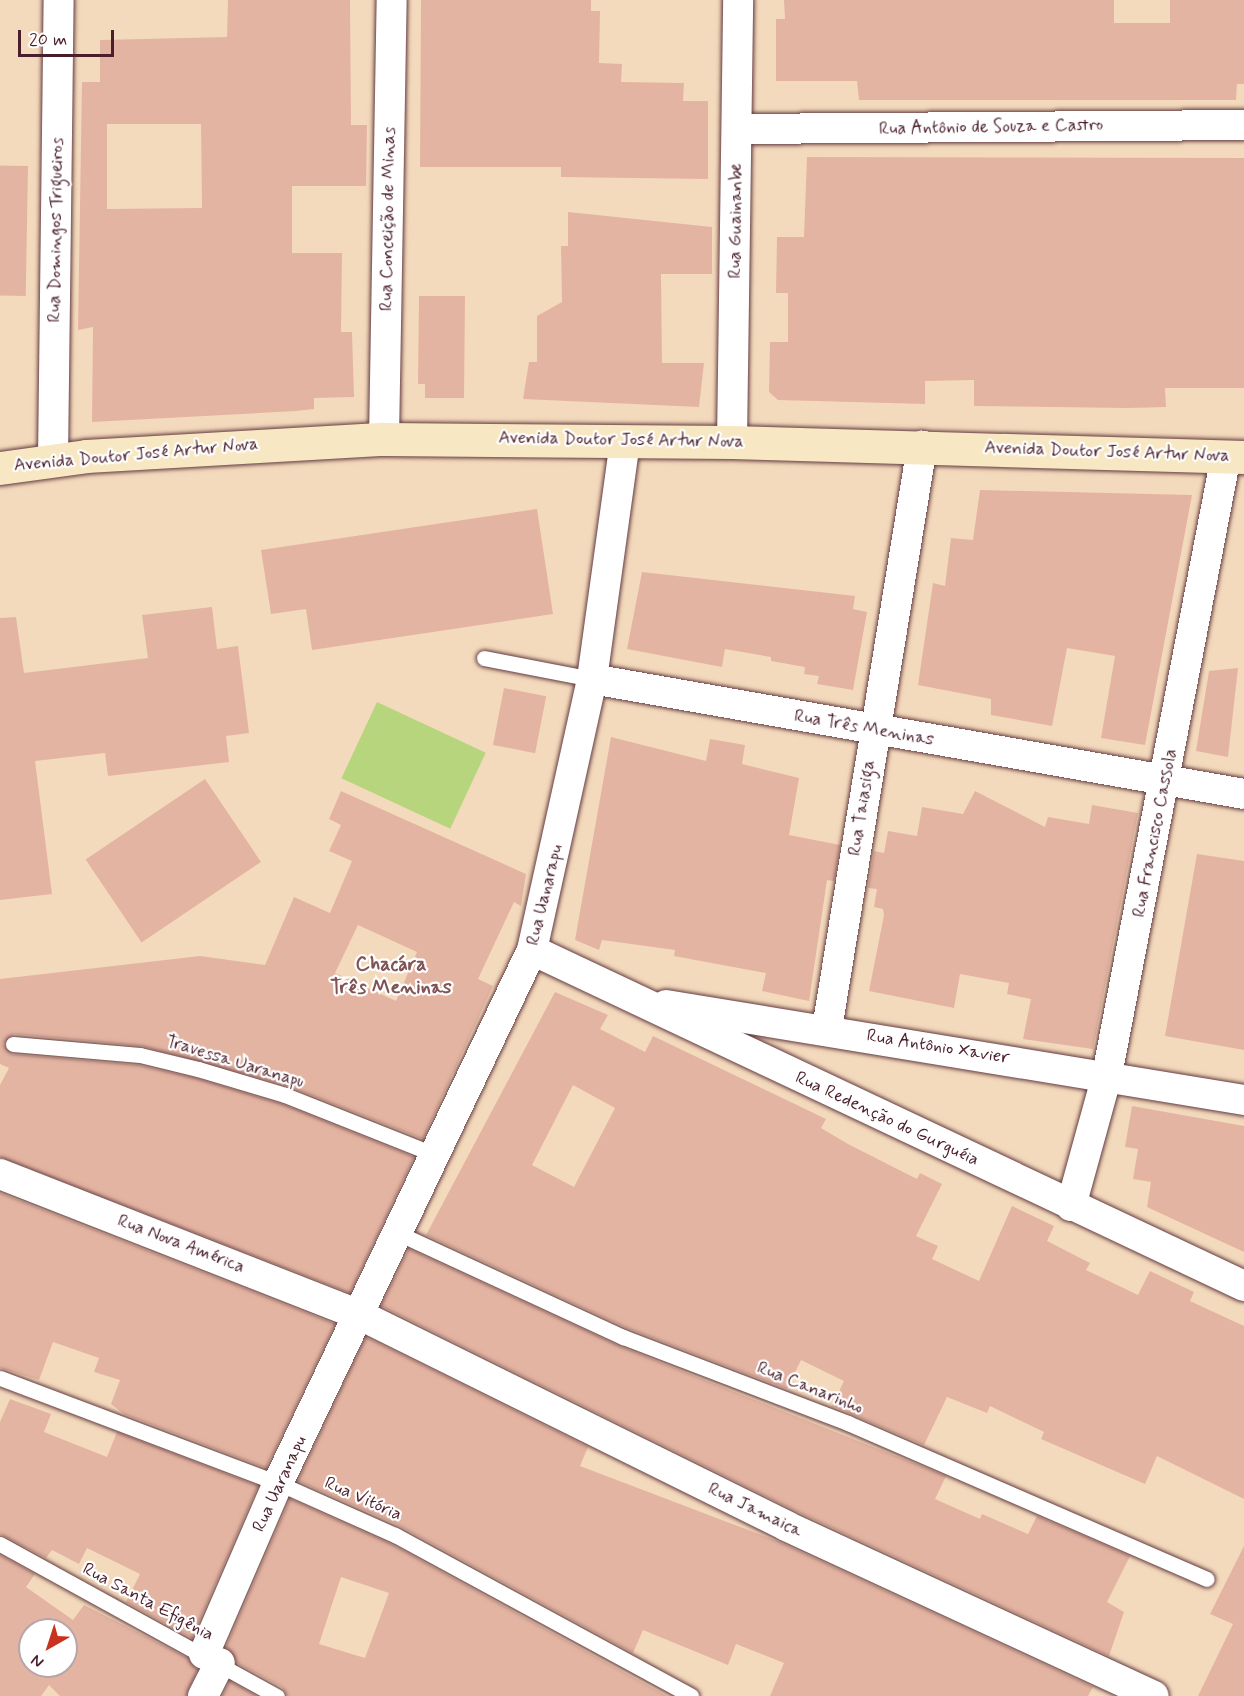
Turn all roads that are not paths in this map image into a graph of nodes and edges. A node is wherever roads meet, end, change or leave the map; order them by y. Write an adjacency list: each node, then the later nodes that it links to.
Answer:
1 (59, 0): 11 (street, Rua Domingos Trigueiros)
2 (392, 0): 6 (street, Rua Conceição de Minas)
3 (738, 0): 5 (street, Rua Guainanbe)
4 (1244, 125): 5 (street, Rua Antônio de Souza e Castro)
5 (738, 129): 8 (street, Rua Guainanbe)
6 (384, 439): 7 (main road, Avenida Doutor José Artur Nova); 11 (main road, Avenida Doutor José Artur Nova)
7 (625, 441): 8 (main road, Avenida Doutor José Artur Nova); 14 (street, Rua Uanarapu)
8 (732, 442): 9 (main road, Avenida Doutor José Artur Nova)
9 (922, 446): 10 (main road, Avenida Doutor José Artur Nova); 15 (street, Rua Taiasiga)
10 (1235, 456): 16 (street, Rua Francisco Cassola)
11 (53, 460): 12 (main road, Avenida Doutor José Artur Nova)
12 (0, 468)
13 (484, 658): 14 (lane, Rua Três Meninas)
14 (592, 679): 15 (street, Rua Três Meninas); 18 (street, Rua Uanarapu)
15 (874, 730): 16 (street, Rua Três Meninas); 20 (street, Rua Taiasiga)
16 (1166, 780): 17 (street, Rua Três Meninas); 22 (street, Rua Francisco Cassola)
17 (1244, 794)
18 (532, 950): 19 (street, Rua Redenção do Gurguéia); 24 (street, Rua Uanarapu)
19 (630, 1000): 20 (street, Rua Antônio Xavier); 26 (street, Rua Redenção do Gurguéia)
20 (827, 1029): 22 (street, Rua Antônio Xavier)
21 (12, 1044): 24 (lane, Travessa Uaranapu)
22 (1107, 1075): 23 (street, Rua Antônio Xavier); 26 (street, Rua Francisco Cassola)
23 (1244, 1100)
24 (438, 1156): 27 (street, Rua Uanarapu)
25 (0, 1174): 29 (street, Rua Nova América)
26 (1071, 1206): 28 (street, Rua Redenção do Gurguéia)
27 (400, 1234): 29 (street, Rua Uanarapu); 33 (lane, Rua Canarinho)
28 (1244, 1286)
29 (362, 1316): 31 (street, Rua Uaranapu); 38 (street, Rua Jamaica)
30 (0, 1378): 31 (lane, Rua Vitória)
31 (278, 1483): 34 (street, Rua Uaranapu); 37 (lane, Rua Vitória)
32 (0, 1544): 34 (lane, Rua Santa Efigênia)
33 (1206, 1579)
34 (212, 1658): 35 (street, Rua Uaranapu); 36 (lane, Rua Santa Efigênia)
35 (203, 1696)
36 (277, 1696)
37 (692, 1696)
38 (1154, 1696)

